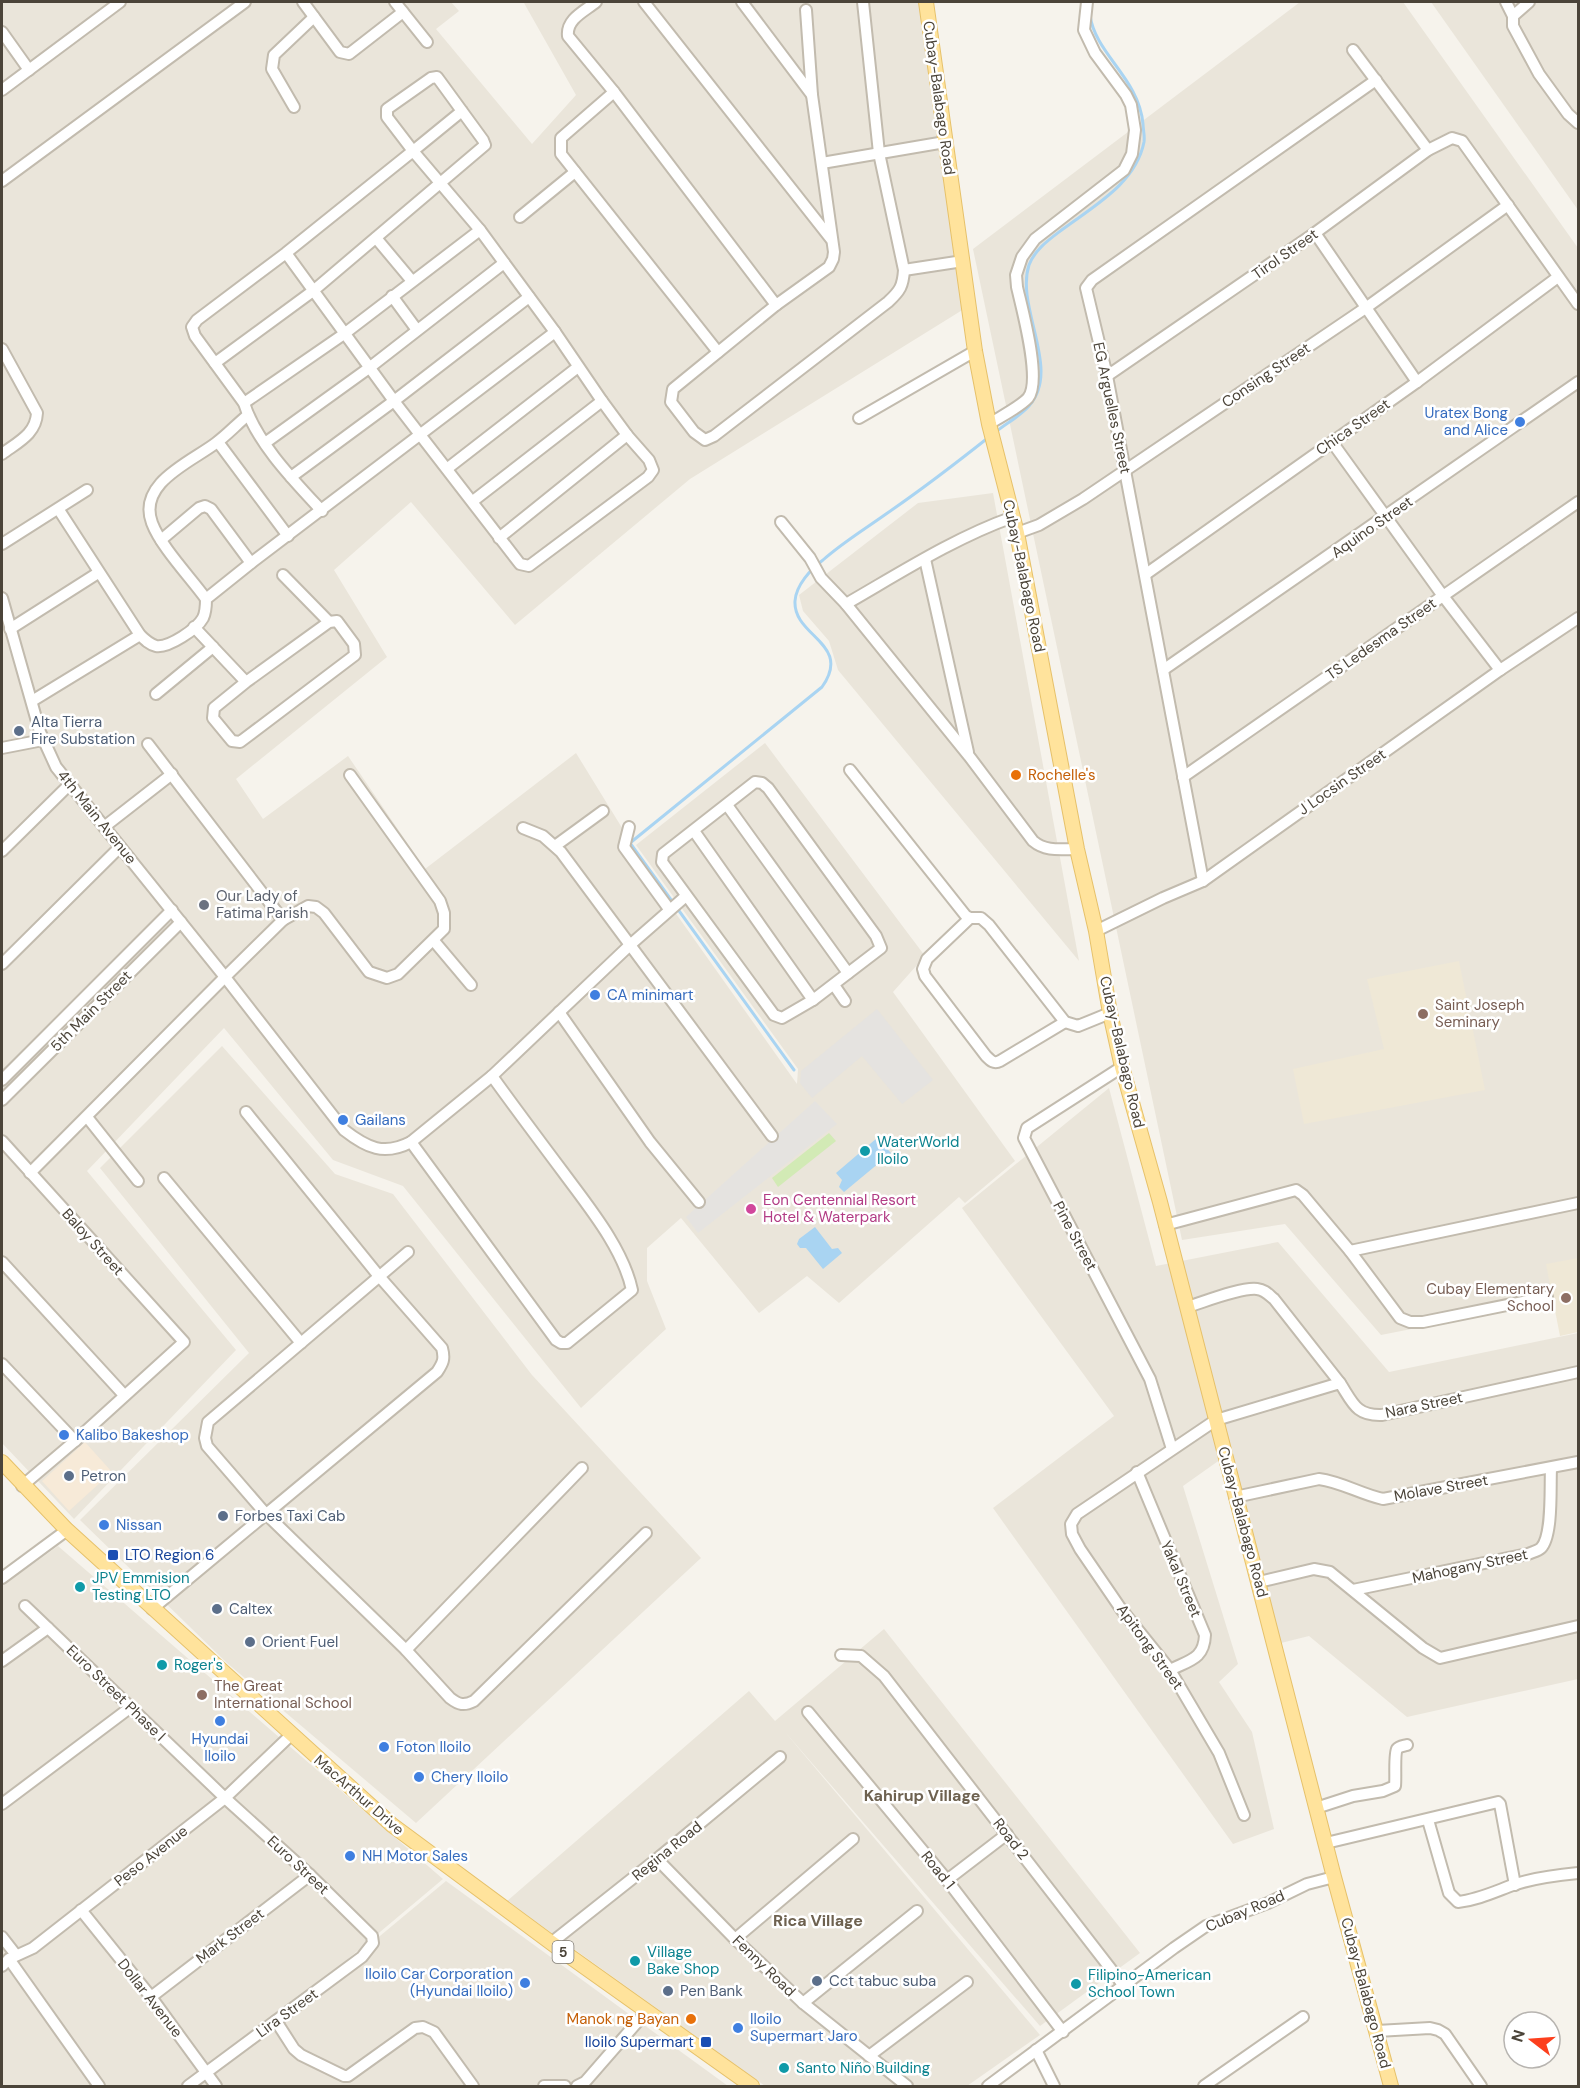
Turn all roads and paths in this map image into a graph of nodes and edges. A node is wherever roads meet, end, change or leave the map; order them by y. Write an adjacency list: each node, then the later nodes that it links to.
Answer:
1 (120, 2): 20 (street)
2 (245, 2): 34 (street)
3 (303, 2): 16 (street)
4 (395, 2): 14 (street)
5 (596, 2): 23 (street)
6 (644, 2): 41 (street)
7 (742, 2): 24 (street)
8 (863, 2): 31 (street)
9 (926, 2): 28 (main road, Cubay-Balabago Road)
10 (1087, 2): 71 (street)
11 (1506, 2): 15 (street)
12 (1528, 2): 15 (street)
13 (806, 10): 24 (street)
14 (403, 12): 16 (street); 18 (street)
15 (1513, 15): 27 (street)
16 (314, 17): 25 (street)
17 (2, 32): 20 (street)
18 (427, 42)
19 (1353, 50): 21 (street)
20 (29, 70): 22 (street)
21 (1376, 80): 29 (street); 63 (street, EG Arguelles Street)
22 (2, 90)
23 (614, 92): 33 (street); 52 (street)
24 (812, 95): 32 (street)
25 (294, 107)
26 (462, 111): 30 (street); 30 (street); 35 (street)
27 (1578, 123)
28 (945, 142): 31 (street); 43 (main road, Cubay-Balabago Road)
29 (1428, 150): 36 (street, Tirol Street); 39 (street, Tirol Street)
30 (413, 151): 35 (street); 42 (street)
31 (879, 153): 32 (street); 45 (street)
32 (822, 163): 41 (street)
33 (575, 172): 37 (street); 59 (street)
34 (2, 181)
35 (440, 184): 38 (street); 40 (street)
36 (1508, 205): 46 (street); 53 (street, Consing Street)
37 (520, 217)
38 (480, 230): 44 (street); 47 (street)
39 (1316, 233): 53 (street); 63 (street, Tirol Street)
40 (376, 237): 47 (street); 48 (street)
41 (832, 241): 52 (street)
42 (286, 254): 48 (street); 60 (street)
43 (963, 261): 45 (street); 58 (main road, Cubay-Balabago Road)
44 (504, 263): 50 (street); 54 (street)
45 (904, 270): 59 (street)
46 (1558, 278): 51 (street); 64 (street, Chica Street)
47 (412, 281): 49 (street)
48 (313, 291): 56 (street); 60 (street)
49 (392, 296): 54 (street); 56 (street)
50 (529, 297): 55 (street); 66 (street)
51 (1578, 304)
52 (776, 305): 59 (street)
53 (1367, 308): 64 (street); 79 (street, Consing Street)
54 (417, 330): 62 (street)
55 (555, 332): 61 (street); 72 (street)
56 (344, 334): 62 (street); 68 (street)
57 (2, 349): 77 (street)
58 (975, 351): 70 (street); 71 (main road, Cubay-Balabago Road)
59 (718, 352)
60 (215, 363): 68 (street)
61 (578, 367): 67 (street); 78 (street)
62 (369, 368): 66 (street); 75 (street)
63 (1107, 376): 79 (street, EG Arguelles Street)
64 (1417, 382): 76 (street, Chica Street)
65 (1578, 382): 87 (street, Aquino Street)
66 (394, 401): 72 (street); 80 (street)
67 (602, 401): 73 (street); 82 (street)
68 (244, 403): 69 (street)
69 (248, 415): 74 (street); 75 (street)
70 (859, 418)
71 (990, 429): 86 (main road, Cubay-Balabago Road)
72 (420, 434): 78 (street); 85 (street)
73 (627, 435): 91 (street); 91 (street)
74 (218, 442): 90 (street); 92 (street)
75 (265, 442): 80 (street)
76 (1332, 442): 87 (street); 98 (street, Chica Street)
77 (2, 454)
78 (448, 468): 82 (street)
79 (1125, 470): 89 (street, Consing Street); 98 (street, EG Arguelles Street)
80 (291, 477): 85 (street)
81 (87, 490): 84 (street)
82 (473, 501): 91 (street)
83 (1578, 502): 99 (street, TS Ledesma Street)
84 (59, 510): 93 (street); 96 (street)
85 (322, 510): 90 (street)
86 (1013, 517): 89 (main road, Cubay-Balabago Road); 94 (street)
87 (1386, 517): 99 (street); 109 (street, Aquino Street)
88 (781, 522): 102 (street)
89 (1017, 533): 131 (main road, Cubay-Balabago Road)
90 (288, 536): 95 (street)
91 (499, 538)
92 (161, 540): 95 (street); 101 (street)
93 (2, 544)
94 (925, 559): 102 (street); 117 (street)
95 (251, 563): 101 (street)
96 (98, 573): 106 (street); 107 (street)
97 (283, 574): 104 (street)
98 (1146, 574): 109 (street, EG Arguelles Street)
99 (1443, 596): 110 (street); 121 (street, TS Ledesma Street)
100 (2, 598): 106 (street, 4th Main Avenue)
101 (207, 599): 105 (street)
102 (846, 604): 117 (street)
103 (1578, 618): 110 (street, J Locsin Street)
104 (329, 622): 111 (street); 111 (street)
105 (194, 627): 107 (street); 108 (street)
106 (10, 629): 113 (street, 4th Main Avenue)
107 (140, 636): 113 (street)
108 (213, 647): 111 (street); 112 (street)
109 (1163, 670): 121 (street, EG Arguelles Street)
110 (1500, 670): 133 (street, J Locsin Street)
111 (246, 682)
112 (156, 694)
113 (32, 701): 114 (street, 4th Main Avenue)
114 (43, 740): 116 (street); 122 (street, 4th Main Avenue)
115 (148, 744): 119 (street)
116 (2, 748)
117 (969, 756): 131 (street)
118 (850, 770): 136 (street)
119 (172, 774): 125 (street); 137 (street)
120 (350, 775): 140 (street)
121 (1183, 777): 133 (street, EG Arguelles Street)
122 (70, 784): 125 (street, 4th Main Avenue); 132 (street)
123 (727, 805): 128 (street); 143 (street); 143 (street)
124 (603, 810): 129 (street)
125 (104, 827): 130 (street, 4th Main Avenue)
126 (629, 827): 134 (street)
127 (523, 828): 129 (street)
128 (694, 831): 134 (street); 147 (street)
129 (555, 846): 141 (street)
130 (120, 847): 135 (street, 4th Main Avenue); 142 (street)
131 (1077, 849): 139 (main road, Cubay-Balabago Road)
132 (2, 851)
133 (1203, 881): 139 (street, J Locsin Street)
134 (677, 903): 141 (street); 147 (street)
135 (172, 910): 138 (street, 4th Main Avenue); 154 (street, 5th Main Street)
136 (970, 918): 151 (street); 151 (street)
137 (283, 920): 140 (street); 144 (street)
138 (181, 922): 144 (street, 4th Main Avenue); 155 (street, 5th Main Street)
139 (1096, 931): 150 (main road, Cubay-Balabago Road)
140 (434, 941): 145 (street)
141 (630, 945): 149 (street); 158 (street)
142 (2, 964)
143 (848, 974): 146 (street)
144 (225, 977): 157 (street); 160 (street, 4th Main Avenue)
145 (471, 985)
146 (834, 985): 147 (street); 148 (street)
147 (813, 1000)
148 (845, 1001)
149 (559, 1012): 153 (street); 164 (street)
150 (1110, 1013): 151 (street); 152 (main road, Cubay-Balabago Road)
151 (1065, 1022)
152 (1122, 1067): 166 (main road, Cubay-Balabago Road); 180 (street, Pine Street)
153 (492, 1076): 160 (street); 160 (street)
154 (2, 1080)
155 (2, 1100)
156 (246, 1112): 170 (street)
157 (87, 1117): 161 (street); 163 (street)
158 (772, 1136)
159 (2, 1141): 161 (street, Baloy Street)
160 (411, 1142)
161 (30, 1173): 177 (street, Baloy Street)
162 (164, 1178): 173 (street)
163 (138, 1181)
164 (699, 1202)
165 (1578, 1203): 167 (street)
166 (1165, 1225): 167 (street); 172 (main road, Cubay-Balabago Road)
167 (1350, 1251): 171 (street)
168 (408, 1252): 170 (street)
169 (2, 1262): 177 (street)
170 (378, 1275): 173 (street); 188 (street)
171 (1547, 1297)
172 (1187, 1307): 176 (street, Nara Street); 178 (main road, Cubay-Balabago Road)
173 (301, 1343): 188 (street)
174 (2, 1364): 179 (street)
175 (1578, 1372): 176 (street, Nara Street)
176 (1340, 1383): 178 (street)
177 (124, 1395): 179 (street)
178 (1216, 1420): 180 (street); 187 (main road, Cubay-Balabago Road)
179 (75, 1441): 186 (street)
180 (1172, 1449): 185 (street)
181 (2, 1462): 186 (main road, MacArthur Drive / 5)
182 (1578, 1462): 184 (street, Molave Street)
183 (582, 1467): 198 (street)
184 (1551, 1468): 187 (street, Molave Street); 193 (street, Mahogany Street)
185 (1137, 1472): 201 (street, Yakal Street); 201 (street, Apitong Street)
186 (22, 1486): 189 (main road, MacArthur Drive / 5)
187 (1235, 1497): 192 (main road, Cubay-Balabago Road)
188 (266, 1514): 195 (street); 198 (street)
189 (67, 1530): 191 (street); 195 (main road, MacArthur Drive / 5)
190 (646, 1533): 198 (street)
191 (2, 1578)
192 (1259, 1582): 193 (street); 209 (main road, Cubay-Balabago Road)
193 (1353, 1590): 196 (street)
194 (25, 1606): 197 (street, Euro Street Phase I)
195 (152, 1609): 204 (main road, MacArthur Drive / 5)
196 (1578, 1626)
197 (48, 1628): 200 (street); 202 (street, Euro Street Phase I)
198 (406, 1650)
199 (841, 1655): 212 (street, Road 2)
200 (2, 1661)
201 (1170, 1670): 210 (street, Apitong Street)
202 (131, 1707): 207 (street, Euro Street Phase I); 208 (street)
203 (808, 1712): 219 (street, Road 1)
204 (291, 1735): 207 (street, Peso Avenue); 226 (main road, MacArthur Drive / 5)
205 (1407, 1745): 209 (street)
206 (780, 1756): 215 (street, Regina Road)
207 (225, 1798): 217 (street, Euro Street); 221 (street, Peso Avenue)
208 (2, 1804)
209 (1316, 1808): 214 (main road, Cubay-Balabago Road)
210 (1244, 1815)
211 (1428, 1820): 214 (street); 220 (street); 220 (street)
212 (1007, 1834): 219 (street); 229 (street, Road 2)
213 (854, 1839): 225 (street)
214 (1326, 1843): 218 (main road, Cubay-Balabago Road)
215 (657, 1859): 225 (street, Fenny Road); 226 (street, Regina Road)
216 (1578, 1873): 220 (street)
217 (310, 1875): 223 (street, Euro Street); 230 (street, Mark Street)
218 (1334, 1877): 229 (street, Cubay Road); 235 (main road, Cubay-Balabago Road)
219 (947, 1881): 236 (street, Road 1)
220 (1515, 1885)
221 (81, 1910): 227 (street, Peso Avenue); 230 (street, Dollar Avenue)
222 (917, 1911): 231 (street)
223 (370, 1932): 234 (street, Lira Street)
224 (2, 1937): 227 (street)
225 (735, 1939): 231 (street, Fenny Road)
226 (551, 1943): 232 (main road, MacArthur Drive / 5)
227 (9, 1960): 240 (street)
228 (967, 1982): 238 (street)
229 (1124, 1986): 236 (street, Cubay Road)
230 (151, 1997): 239 (street, Dollar Avenue)
231 (803, 2003): 238 (street, Fenny Road)
232 (646, 2012): 246 (street); 247 (main road, MacArthur Drive / 5)
233 (1303, 2017): 251 (street)
234 (276, 2021): 239 (street, Lira Street); 243 (street)
235 (1377, 2031): 252 (main road, Cubay-Balabago Road); 253 (street)
236 (1062, 2032): 237 (street, Cubay Road)
237 (1036, 2050): 249 (street, Cubay Road); 250 (street)
238 (869, 2056): 248 (street, Fenny Road)
239 (206, 2072): 241 (street, Lira Street); 242 (street, Dollar Avenue)
240 (99, 2086)
241 (188, 2086)
242 (216, 2086)
243 (473, 2086)
244 (544, 2086): 245 (street)
245 (565, 2086)
246 (577, 2086)
247 (752, 2086)
248 (907, 2086)
249 (988, 2086)
250 (1054, 2086)
251 (1203, 2086)
252 (1391, 2086)
253 (1481, 2086)

